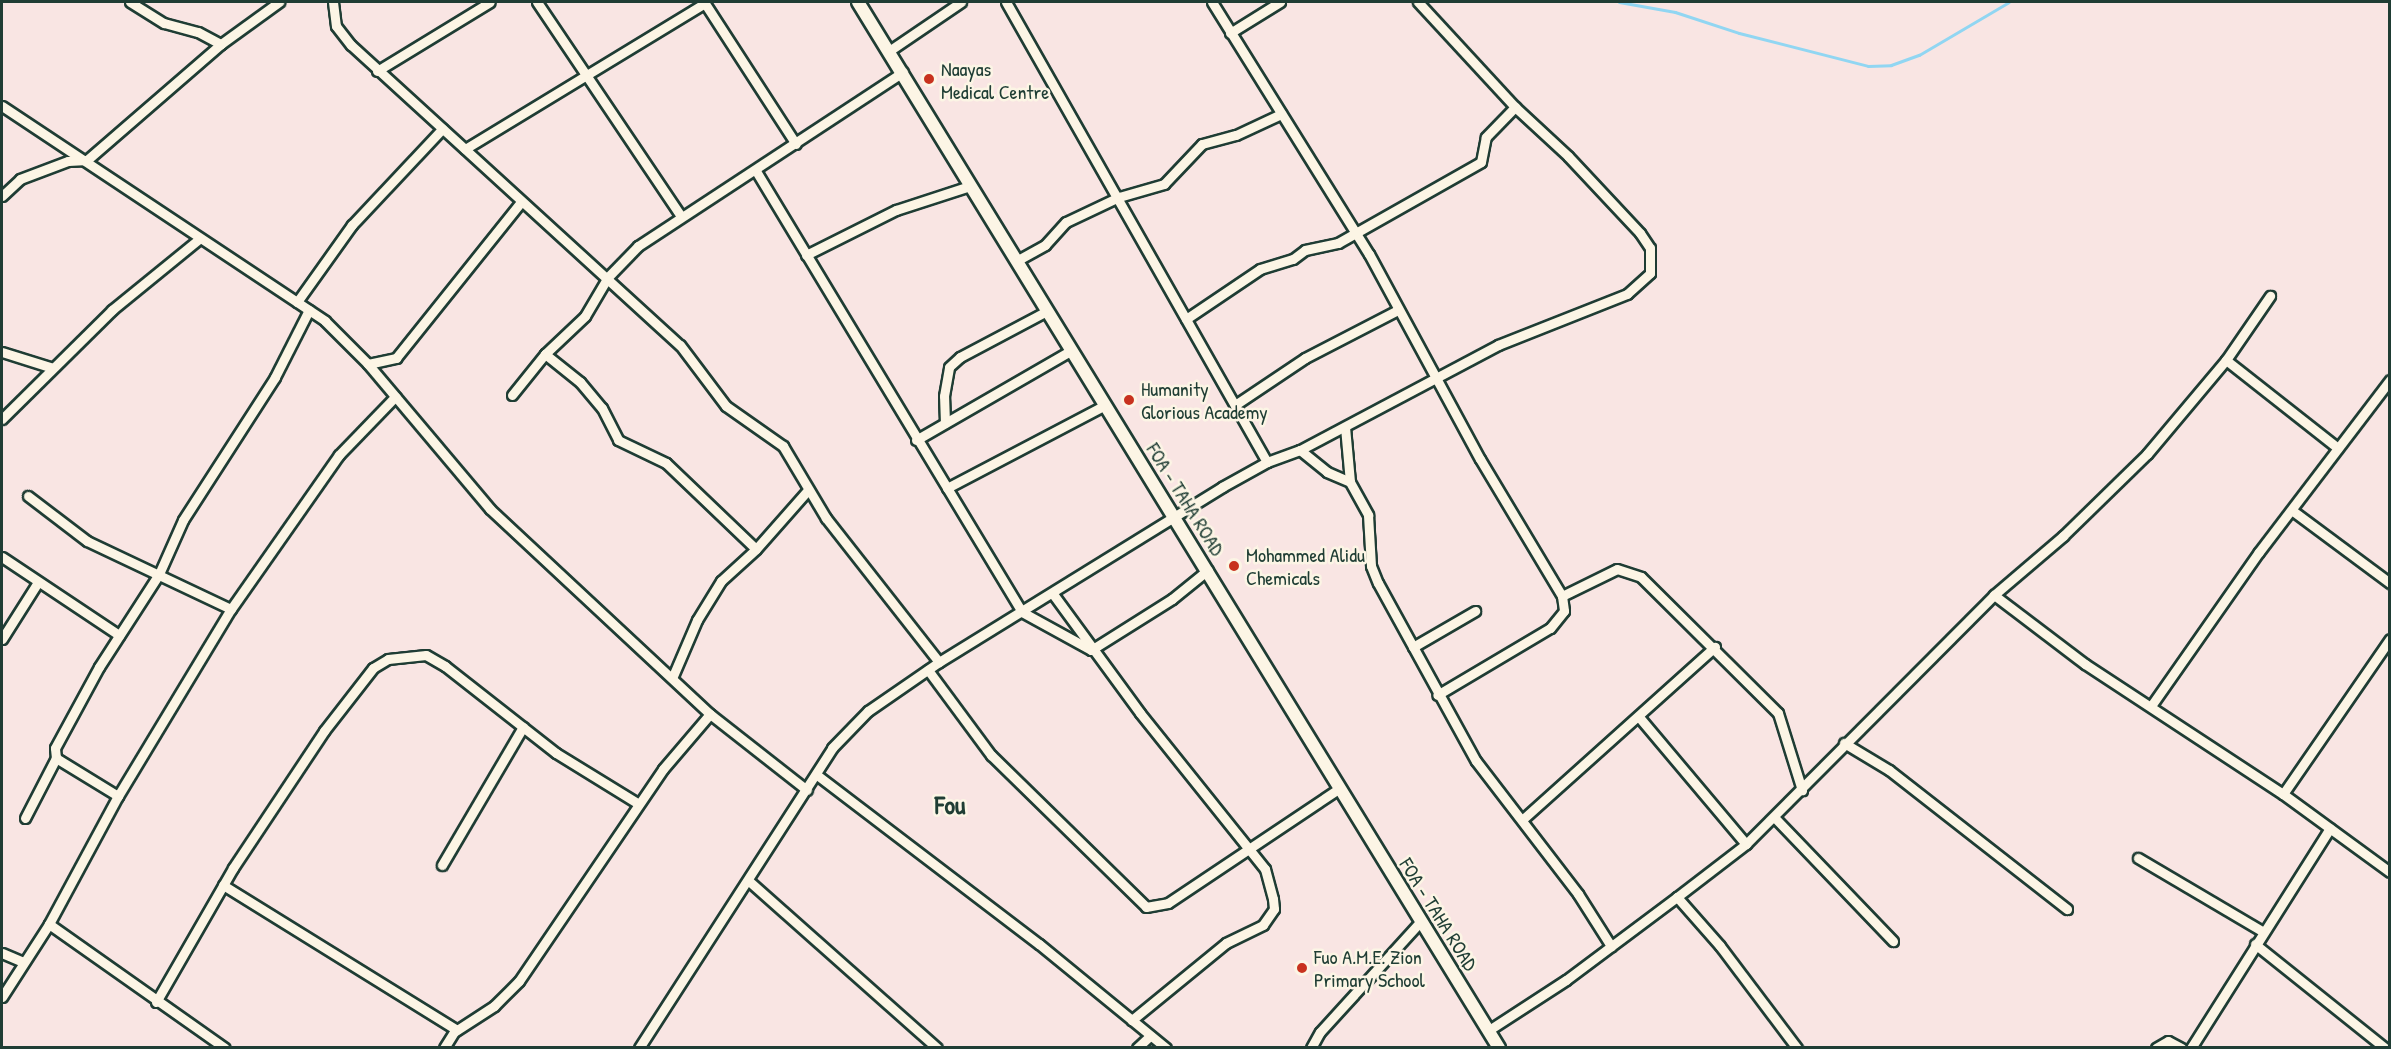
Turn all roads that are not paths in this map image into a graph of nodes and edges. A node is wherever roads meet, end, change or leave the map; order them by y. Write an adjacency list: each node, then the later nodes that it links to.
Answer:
1 (130, 2): 14 (street)
2 (279, 2): 14 (street)
3 (333, 2): 16 (street)
4 (490, 2): 16 (street)
5 (537, 2): 18 (street)
6 (705, 2): 18 (street); 23 (street)
7 (858, 2): 15 (street, FOA - TAHA ROAD)
8 (961, 2): 15 (street)
9 (1006, 2): 29 (street)
10 (1212, 2): 13 (street)
11 (1280, 2): 13 (street)
12 (1418, 2): 20 (street)
13 (1230, 33): 21 (street)
14 (221, 44): 25 (street)
15 (889, 51): 17 (street, FOA - TAHA ROAD)
16 (377, 71): 22 (street)
17 (903, 72): 23 (street); 27 (street, FOA - TAHA ROAD)
18 (584, 75): 24 (street); 31 (street)
19 (2, 106): 25 (street)
20 (1515, 107): 32 (street); 49 (street)
21 (1281, 114): 29 (street); 32 (street)
22 (442, 129): 24 (street); 38 (street)
23 (796, 144): 26 (street)
24 (465, 149): 30 (street)
25 (87, 160): 28 (street); 33 (street)
26 (756, 171): 31 (street); 34 (street)
27 (970, 186): 34 (street); 35 (street, FOA - TAHA ROAD)
28 (2, 196)
29 (1119, 197): 35 (street); 42 (street)
30 (521, 202): 36 (street); 47 (street)
31 (680, 215): 36 (street)
32 (1355, 234): 40 (street); 42 (street)
33 (199, 239): 38 (street); 48 (street)
34 (806, 255): 58 (street)
35 (1018, 260): 41 (street, FOA - TAHA ROAD)
36 (608, 277): 44 (street); 64 (street)
37 (2270, 296): 46 (street)
38 (297, 302): 39 (street)
39 (309, 310): 47 (street); 71 (street)
40 (1398, 310): 49 (street); 53 (street)
41 (1047, 311): 43 (street, FOA - TAHA ROAD); 56 (street)
42 (1186, 319): 53 (street)
43 (1070, 351): 54 (street, FOA - TAHA ROAD); 56 (street)
44 (545, 354): 51 (street); 68 (street)
45 (3, 355): 48 (street)
46 (2226, 360): 59 (street); 75 (street)
47 (368, 364): 52 (street)
48 (53, 368): 55 (street)
49 (1436, 375): 57 (street); 76 (street)
50 (2390, 380): 59 (street)
51 (512, 395)
52 (395, 397): 77 (street); 88 (street)
53 (1235, 405): 61 (street)
54 (1103, 406): 63 (street); 67 (street, FOA - TAHA ROAD)
55 (2, 419)
56 (945, 423): 58 (street)
57 (1345, 427): 60 (street); 62 (street)
58 (916, 440): 63 (street)
59 (2338, 448): 66 (street)
60 (1300, 450): 61 (street); 62 (street)
61 (1267, 462): 67 (street)
62 (1350, 482): 83 (street)
63 (947, 488): 79 (street)
64 (808, 490): 68 (street); 86 (street)
65 (28, 496): 71 (street)
66 (2293, 512): 73 (street); 90 (street)
67 (1175, 516): 70 (street, FOA - TAHA ROAD); 74 (street)
68 (756, 549): 88 (street)
69 (2, 557): 72 (street)
70 (1208, 570): 85 (street); 97 (street, FOA - TAHA ROAD)
71 (159, 574): 77 (street); 80 (street)
72 (38, 582): 80 (street); 81 (street)
73 (2390, 583)
74 (1053, 594): 79 (street); 85 (street)
75 (1994, 595): 90 (street); 94 (street)
76 (1562, 596): 84 (street); 89 (street)
77 (231, 609): 101 (street)
78 (1475, 611): 83 (street)
79 (1022, 612): 85 (street); 86 (street)
80 (119, 635): 95 (street)
81 (2, 639)
82 (2390, 639): 100 (street)
83 (1413, 647): 89 (street)
84 (1715, 647): 92 (street); 99 (street)
85 (1091, 650): 108 (street)
86 (939, 662): 87 (street)
87 (928, 670): 96 (street); 108 (street)
88 (673, 676): 91 (street)
89 (1437, 695): 105 (street)
90 (2151, 706): 100 (street)
91 (710, 714): 98 (street); 102 (street)
92 (1639, 717): 105 (street); 107 (street)
93 (523, 727): 102 (street); 110 (street); 113 (street)
94 (1844, 743): 99 (street); 115 (street)
95 (56, 758): 101 (street); 104 (street)
96 (817, 775): 98 (street); 126 (street)
97 (1338, 789): 108 (street); 116 (street, FOA - TAHA ROAD)
98 (807, 790): 112 (street)
99 (1802, 790): 103 (street)
100 (2283, 794): 106 (street)
101 (118, 796): 117 (street)
102 (639, 804): 127 (street)
103 (1774, 817): 107 (street); 119 (street)
104 (25, 818)
105 (1522, 819): 121 (street)
106 (2330, 828): 111 (street); 118 (street)
107 (1746, 844): 114 (street)
108 (1246, 850): 126 (street)
109 (2138, 858): 118 (street)
110 (442, 865)
111 (2390, 872)
112 (748, 881): 132 (street); 133 (street)
113 (223, 885): 125 (street); 127 (street)
114 (1677, 897): 121 (street); 138 (street)
115 (2067, 909)
116 (1421, 921): 128 (street, FOA - TAHA ROAD); 136 (street)
117 (49, 924): 123 (street); 125 (street)
118 (2262, 931): 120 (street)
119 (1893, 941)
120 (2255, 944): 141 (street); 142 (street)
121 (1611, 946): 128 (street)
122 (2, 953): 123 (street)
123 (23, 962): 124 (street)
124 (2, 997)
125 (156, 1002): 130 (street)
126 (1132, 1020): 129 (street)
127 (457, 1030): 131 (street)
128 (1488, 1030): 137 (street, FOA - TAHA ROAD)
129 (1150, 1036): 134 (street); 135 (street)
130 (225, 1047)
131 (444, 1047)
132 (639, 1047)
133 (938, 1047)
134 (1137, 1047)
135 (1166, 1047)
136 (1311, 1047)
137 (1499, 1047)
138 (1797, 1047)
139 (2156, 1047): 140 (street)
140 (2181, 1047)
141 (2191, 1047)
142 (2385, 1047)

